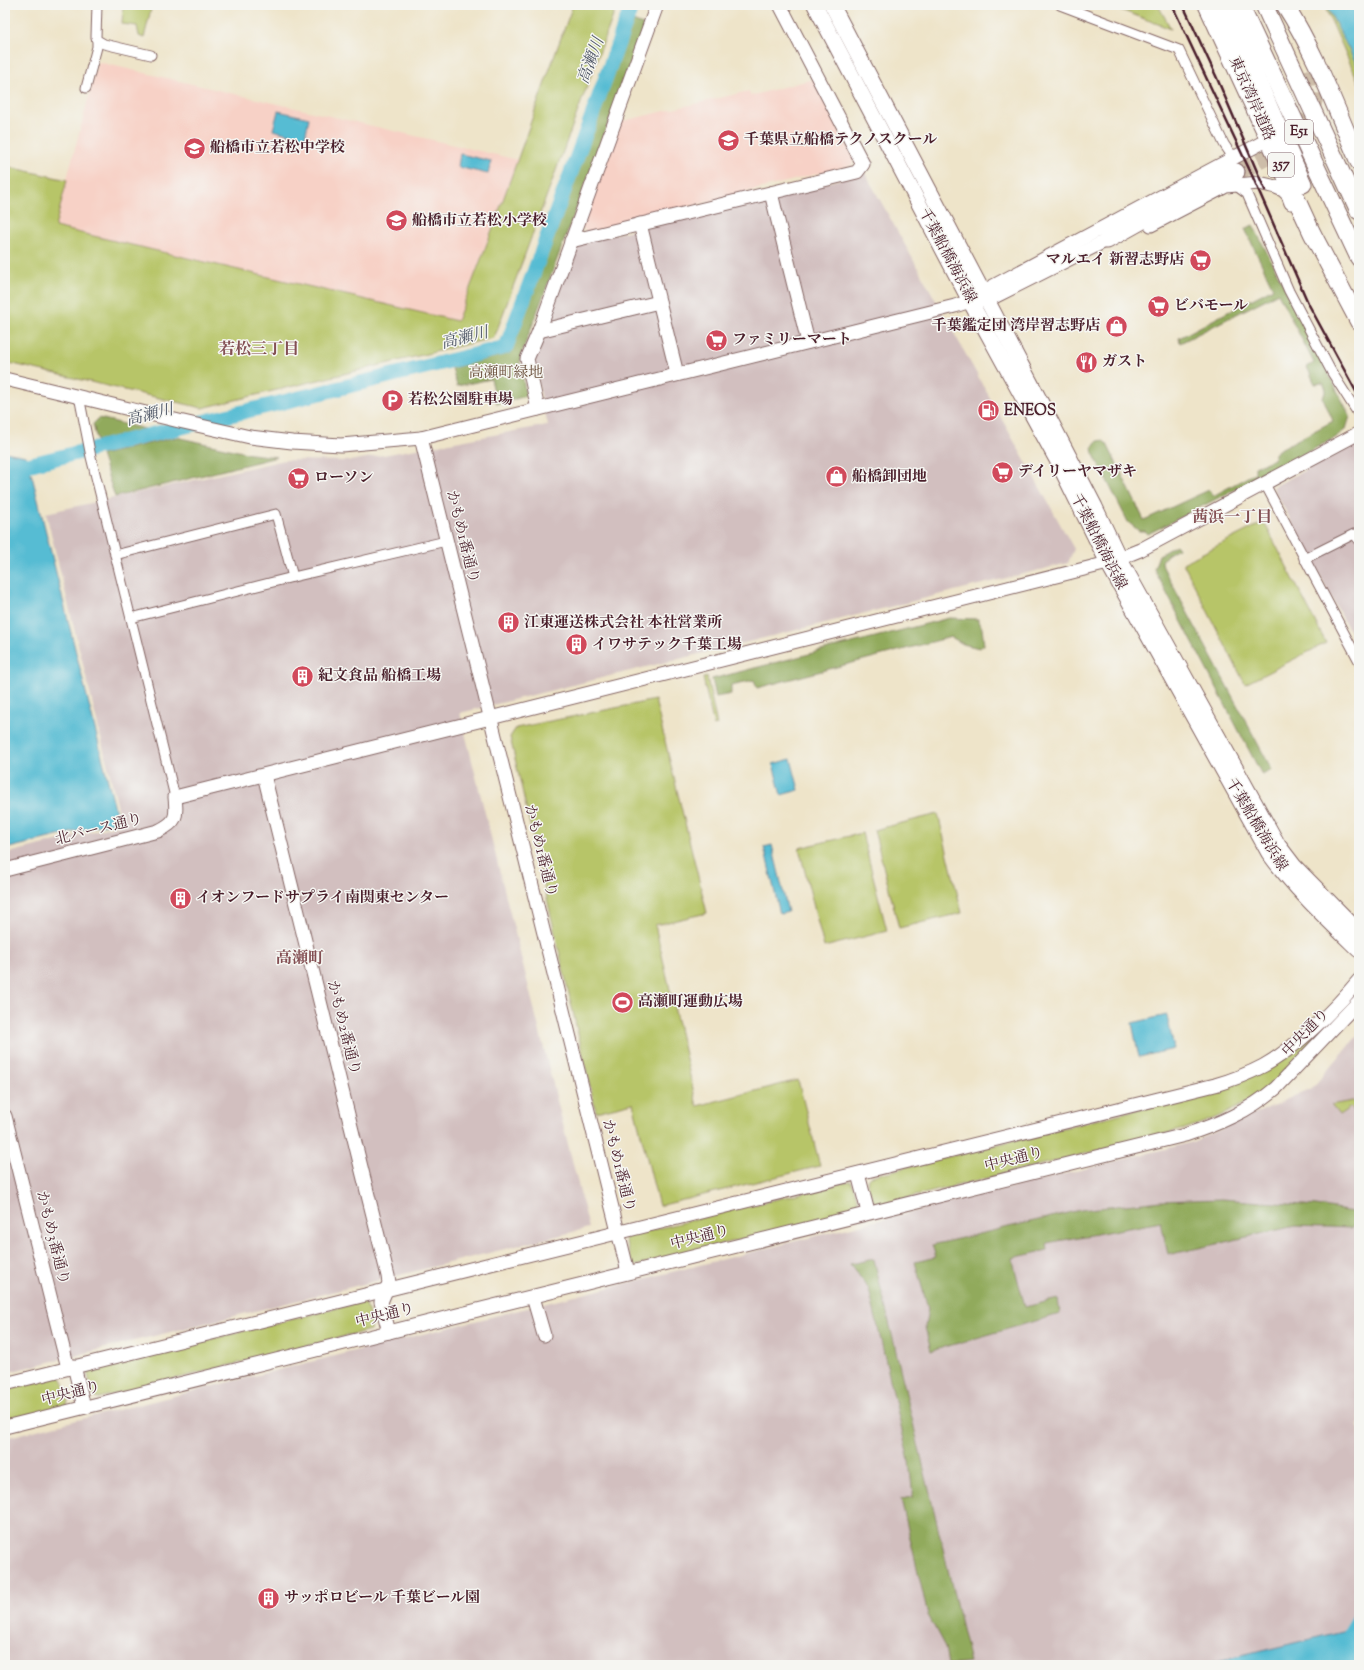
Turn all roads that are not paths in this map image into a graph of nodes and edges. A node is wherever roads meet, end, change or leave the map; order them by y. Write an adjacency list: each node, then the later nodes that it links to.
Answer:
1 (97, 5): 14 (street)
2 (657, 5): 32 (street)
3 (780, 5): 26 (street)
4 (815, 5): 35 (main road, 千葉船橋海浜線)
5 (832, 5): 35 (main road, 千葉船橋海浜線)
6 (1060, 5): 21 (street)
7 (1207, 5): 20 (highway, 東京湾岸道路 / 357)
8 (1224, 5): 18 (highway)
9 (1240, 5): 33 (highway, E51)
10 (1264, 5): 27 (highway, E51)
11 (1280, 5): 16 (highway)
12 (1285, 5): 22 (highway)
13 (1298, 5): 19 (highway)
14 (97, 40): 15 (street); 17 (street)
15 (151, 55)
16 (1307, 63)
17 (86, 88)
18 (1270, 109): 20 (highway); 34 (highway)
19 (1359, 137)
20 (1269, 139): 24 (street); 30 (highway, 東京湾岸道路 / 357)
21 (1224, 144): 23 (street); 24 (street)
22 (1359, 162)
23 (1219, 166): 24 (street); 35 (street)
24 (1236, 171): 25 (street); 28 (street); 31 (highway)
25 (1259, 184): 28 (street); 30 (street)
26 (771, 193): 29 (street); 39 (street)
27 (1359, 211)
28 (1256, 214): 44 (street)
29 (640, 224): 32 (street); 36 (street)
30 (1312, 232): 34 (highway, 東京湾岸道路 / 357)
31 (1107, 240): 35 (street)
32 (571, 241): 38 (street)
33 (1359, 258)
34 (1325, 259): 37 (highway, 東京湾岸道路 / 357)
35 (980, 298): 39 (street); 52 (main road, 千葉船橋海浜線)
36 (659, 302): 38 (street); 40 (street)
37 (1359, 322)
38 (539, 331): 43 (street)
39 (808, 342): 40 (street)
40 (677, 374): 43 (street)
41 (5, 379): 42 (street)
42 (79, 396): 46 (street); 50 (street)
43 (538, 409): 46 (street)
44 (1359, 415)
45 (1359, 433): 47 (street)
46 (421, 438): 49 (street, かもめ1番通り)
47 (1265, 484): 51 (street); 52 (street)
48 (1359, 540): 51 (street)
49 (446, 541): 53 (street); 56 (street, かもめ1番通り)
50 (115, 555): 53 (street); 54 (street)
51 (1304, 559): 55 (street)
52 (1113, 560): 56 (street); 60 (main road, 千葉船橋海浜線); 61 (main road, 千葉船橋海浜線)
53 (292, 577): 54 (street)
54 (132, 618): 58 (street)
55 (1359, 661)
56 (491, 718): 57 (street); 67 (street, かもめ1番通り)
57 (264, 774): 58 (street); 69 (street, かもめ2番通り)
58 (175, 797): 59 (street, 北バース通り)
59 (5, 870)
60 (1359, 932)
61 (1359, 950)
62 (1359, 980): 65 (street, 中央通り)
63 (1359, 1001): 66 (street, 中央通り)
64 (5, 1116): 73 (street, かもめ3番通り)
65 (858, 1174): 66 (street); 67 (street, 中央通り)
66 (868, 1212): 68 (street, 中央通り)
67 (618, 1233): 68 (street, かもめ1番通り); 69 (street, 中央通り)
68 (628, 1272): 70 (street, 中央通り)
69 (387, 1289): 71 (street, かもめ2番通り); 73 (street, 中央通り)
70 (533, 1297): 71 (street, 中央通り); 72 (street)
71 (389, 1332): 75 (street, 中央通り)
72 (544, 1335)
73 (71, 1367): 74 (street, 中央通り); 75 (street, かもめ3番通り)
74 (5, 1384)
75 (84, 1407): 76 (street, 中央通り)
76 (5, 1427)

